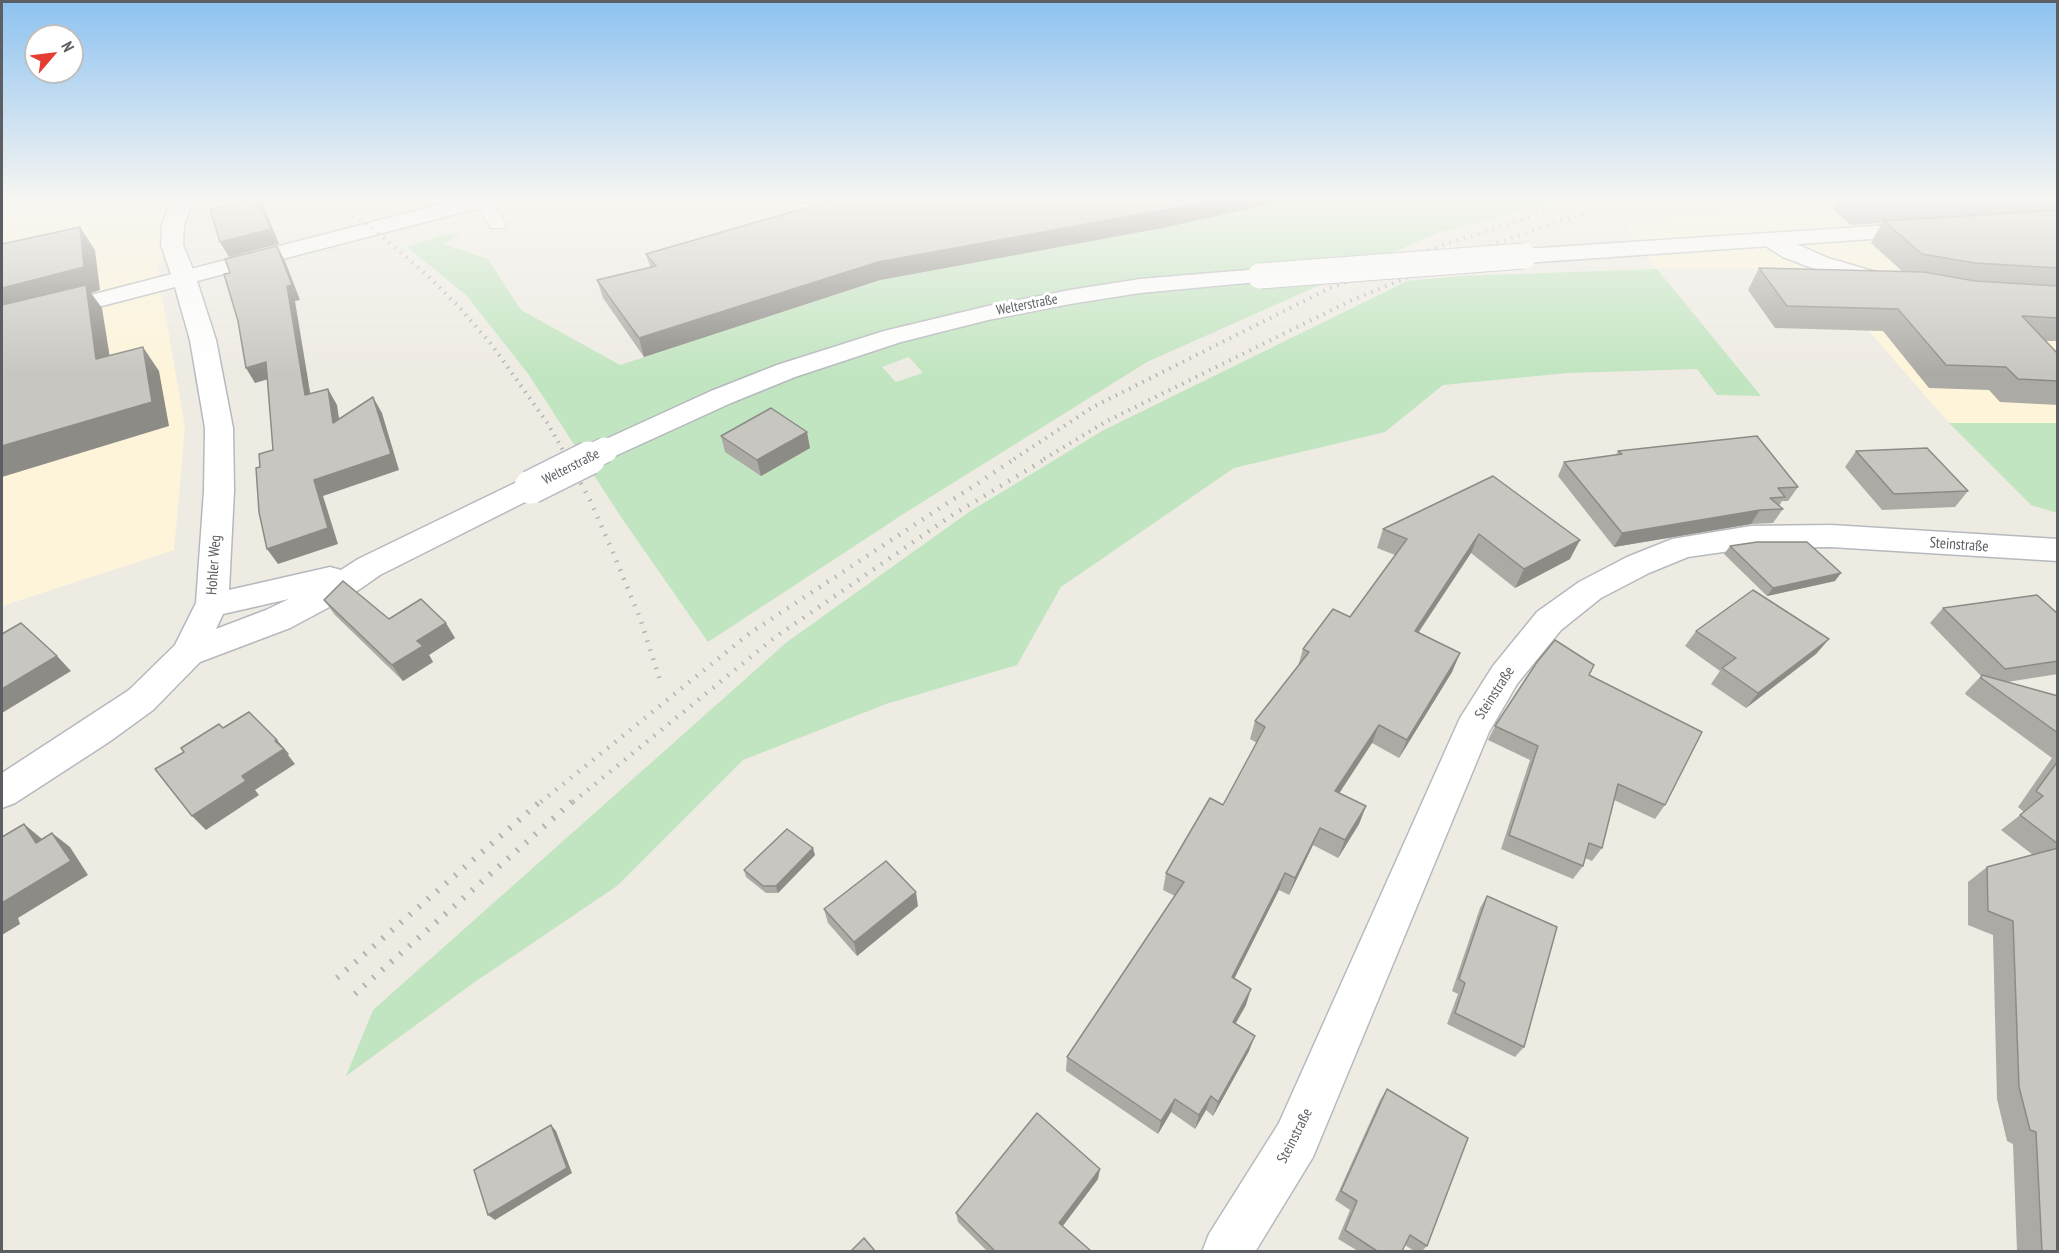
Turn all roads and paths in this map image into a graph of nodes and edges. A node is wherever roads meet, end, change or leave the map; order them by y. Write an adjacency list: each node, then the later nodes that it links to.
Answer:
1 (177, 257): 5 (street, Hohler Weg)
2 (260, 257): 5 (street)
3 (1505, 257): 9 (street, Welterstraße, bridge)
4 (1805, 257): 6 (street)
5 (184, 277): 7 (street); 10 (street, Hohler Weg)
6 (1908, 286)
7 (2, 325)
8 (2058, 550): 13 (street, Steinstraße)
9 (369, 567): 10 (street, Welterstraße); 11 (street, Welterstraße)
10 (212, 603): 11 (street, Hohler Weg)
11 (188, 653): 12 (street, Hohler Weg)
12 (2, 792)
13 (1227, 1251)

